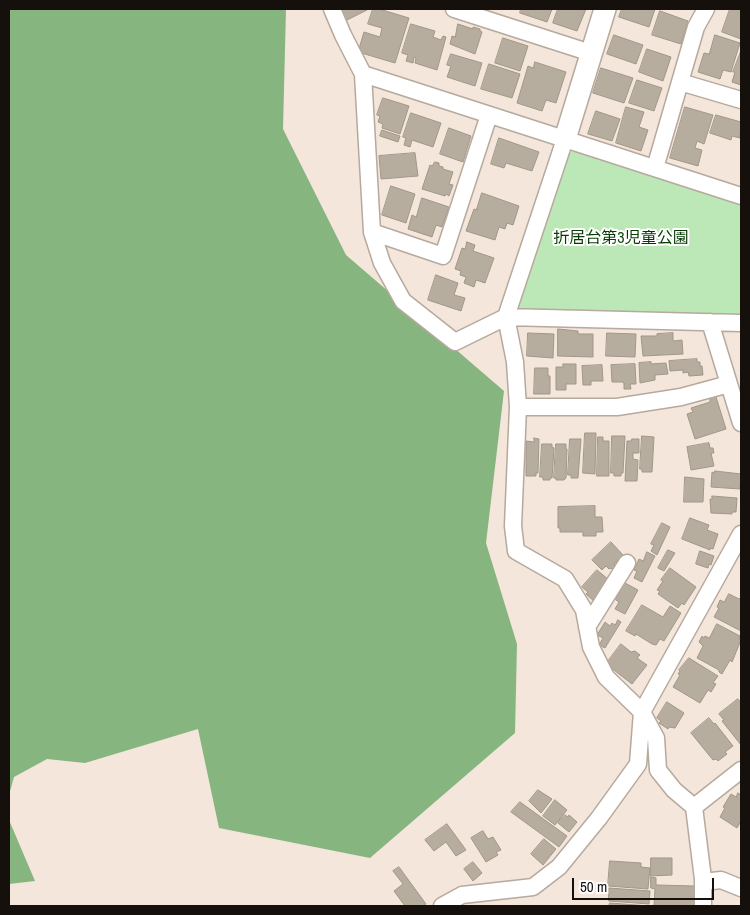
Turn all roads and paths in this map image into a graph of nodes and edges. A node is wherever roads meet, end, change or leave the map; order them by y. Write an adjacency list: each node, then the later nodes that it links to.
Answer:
1 (332, 9): 6 (street)
2 (454, 9): 5 (street)
3 (605, 9): 5 (street)
4 (706, 9): 7 (street)
5 (591, 53): 10 (street)
6 (363, 74): 9 (street); 13 (street)
7 (680, 82): 8 (street); 11 (street)
8 (741, 100)
9 (489, 115): 10 (street); 13 (street)
10 (565, 139): 11 (street); 14 (street)
11 (655, 168): 12 (street)
12 (741, 196)
13 (372, 232): 14 (street)
14 (506, 317): 15 (street); 18 (street)
15 (710, 322): 16 (street); 17 (street)
16 (741, 323)
17 (729, 384): 18 (street); 19 (street)
18 (518, 407): 22 (street)
19 (741, 423)
20 (741, 534): 23 (street)
21 (627, 564): 22 (street)
22 (588, 628): 23 (street)
23 (642, 712): 25 (street); 28 (street)
24 (741, 770): 25 (street)
25 (694, 807): 26 (street)
26 (703, 882): 27 (street); 29 (street)
27 (741, 888)
28 (442, 906)
29 (703, 906)

